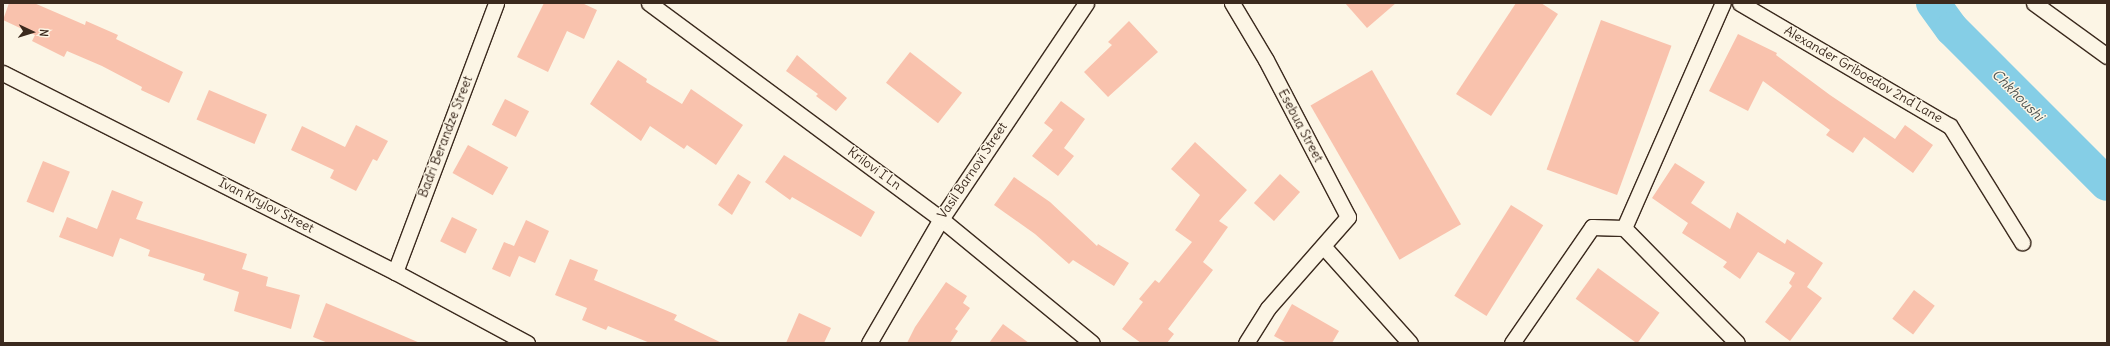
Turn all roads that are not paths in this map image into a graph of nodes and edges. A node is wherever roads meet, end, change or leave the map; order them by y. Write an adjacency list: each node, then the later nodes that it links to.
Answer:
1 (496, 3): 14 (street, Badri Berandze Street)
2 (649, 3): 10 (street, Krilovi I Ln)
3 (1086, 3): 10 (street, Vasil Barnovi Street)
4 (1232, 3): 13 (street, Esebua Street)
5 (1723, 3): 11 (street)
6 (1740, 3): 12 (street, Alexander Griboedov 2nd Lane)
7 (2034, 3): 8 (street)
8 (2107, 56)
9 (3, 73): 14 (street, Ivan Krylov Street)
10 (941, 219): 16 (street, Vasil Barnovi Street); 17 (street, Krilovi I Ln)
11 (1624, 228): 20 (street); 21 (street)
12 (2022, 242)
13 (1323, 246): 18 (street, Esebua Street); 19 (street)
14 (395, 272): 15 (street, Ivan Krylov Street)
15 (527, 343)
16 (869, 343)
17 (1092, 343)
18 (1246, 343)
19 (1410, 343)
20 (1512, 343)
21 (1737, 343)

